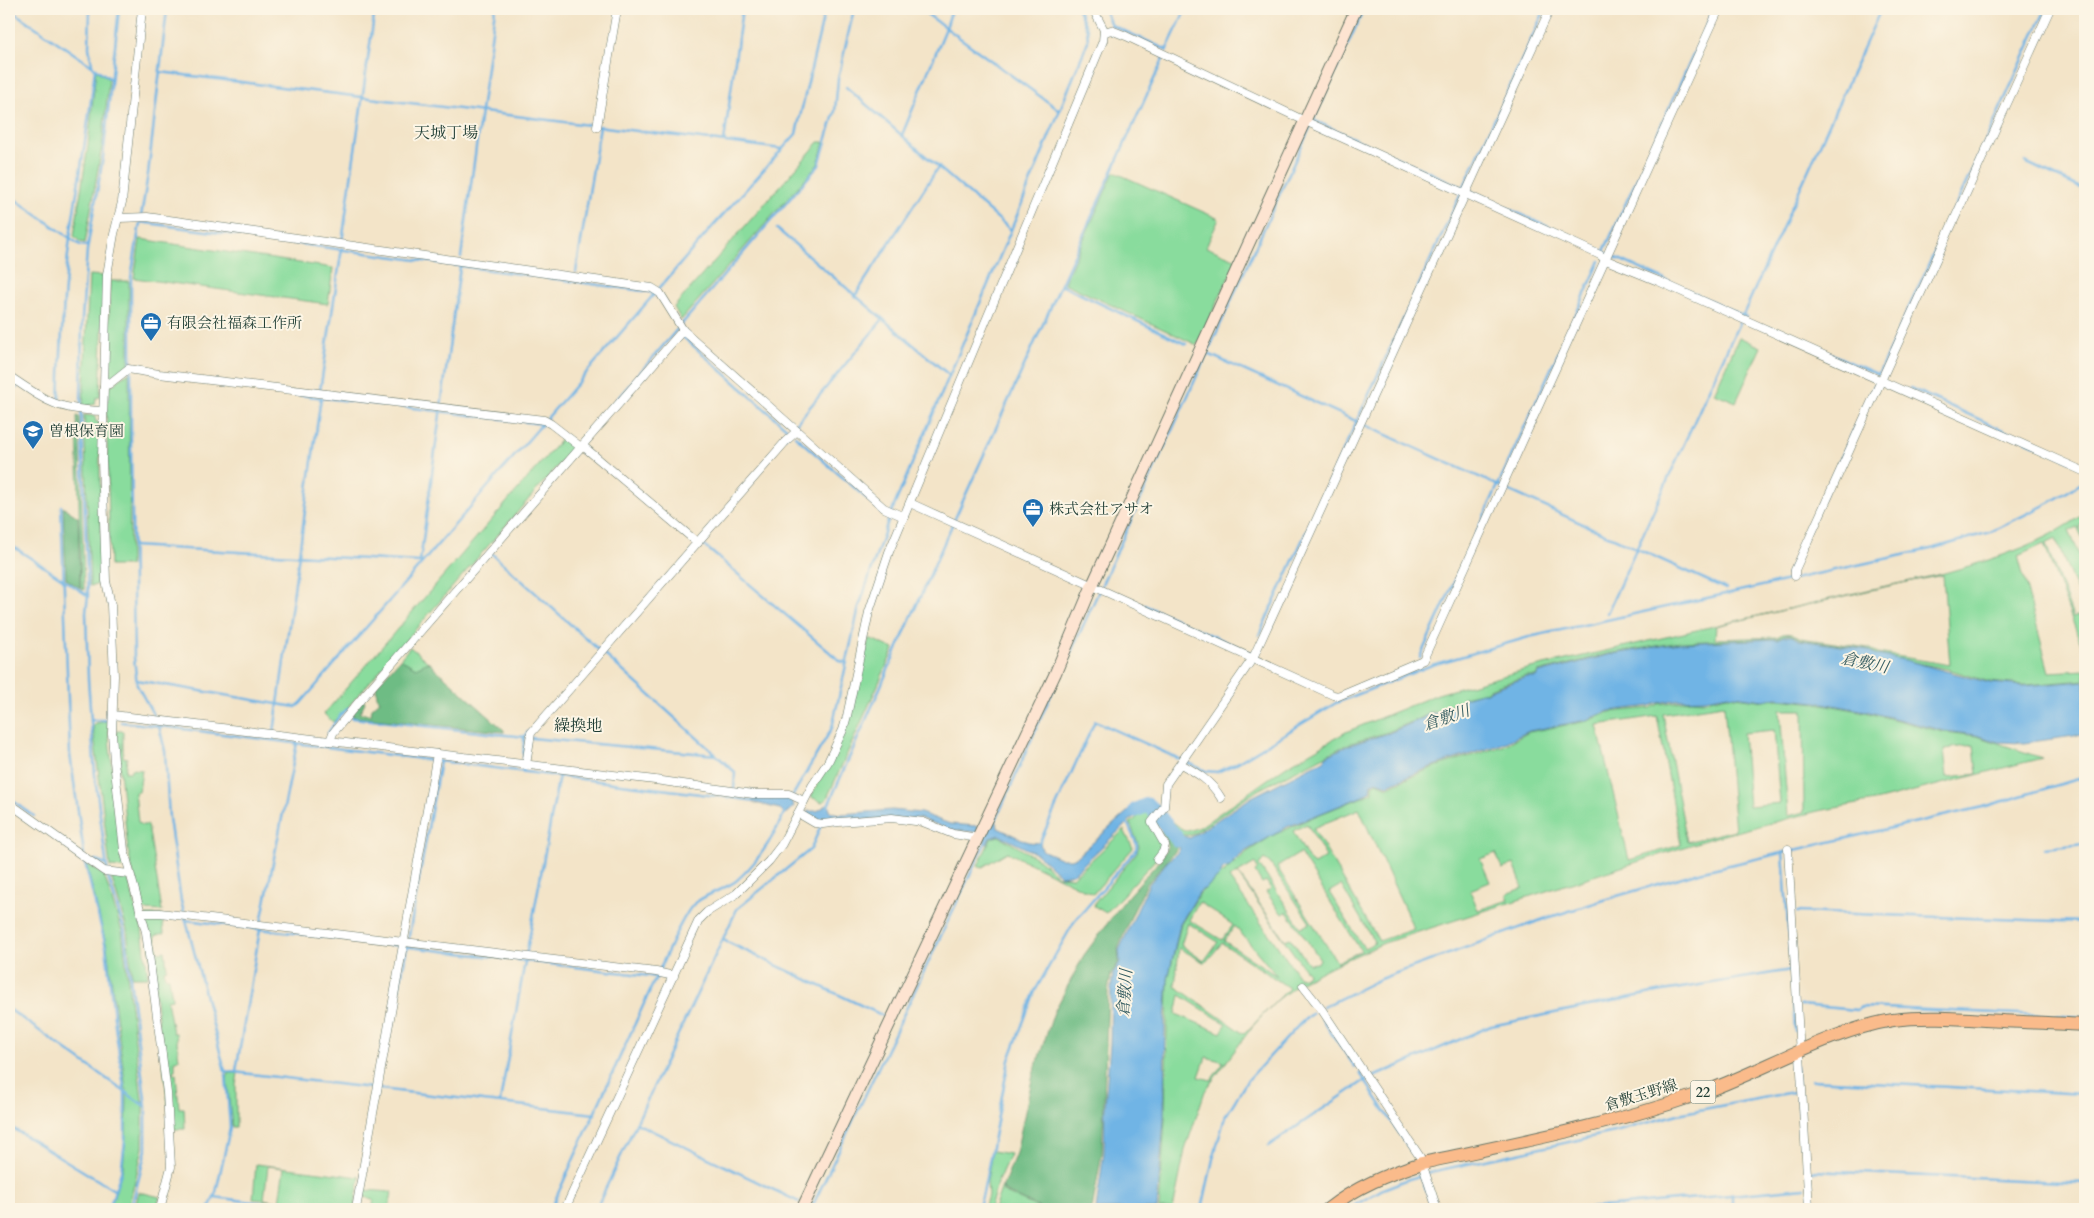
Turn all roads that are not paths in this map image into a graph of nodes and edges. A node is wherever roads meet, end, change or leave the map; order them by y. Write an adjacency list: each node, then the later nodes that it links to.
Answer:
1 (142, 9): 12 (street)
2 (617, 9): 10 (street)
3 (1094, 9): 8 (street)
4 (1356, 9): 9 (street)
5 (1550, 9): 11 (street)
6 (1719, 9): 13 (street)
7 (2050, 9): 16 (street)
8 (1104, 32): 9 (street); 22 (street)
9 (1309, 122): 11 (street); 26 (street)
10 (597, 126)
11 (1463, 193): 13 (street); 27 (street)
12 (119, 218): 14 (street); 17 (street)
13 (1608, 256): 16 (street); 27 (street)
14 (681, 330): 19 (street); 20 (street)
15 (9, 376): 18 (street)
16 (1880, 380): 21 (street); 25 (street)
17 (104, 386): 18 (street); 20 (street)
18 (103, 410): 28 (street)
19 (794, 431): 23 (street); 24 (street)
20 (580, 446): 24 (street); 29 (street)
21 (2085, 472)
22 (910, 503): 23 (street); 26 (street)
23 (904, 517): 34 (street)
24 (697, 541): 32 (street)
25 (1795, 576)
26 (1097, 588): 27 (street); 37 (street)
27 (1253, 658): 31 (street)
28 (113, 715): 29 (street); 40 (street)
29 (330, 741): 30 (street)
30 (437, 759): 32 (street); 42 (street)
31 (1182, 761): 33 (street); 39 (street)
32 (524, 765): 34 (street)
33 (1221, 798)
34 (804, 801): 36 (street)
35 (9, 803): 40 (street)
36 (798, 813): 37 (street); 43 (street)
37 (980, 833): 51 (street)
38 (1788, 852): 46 (street)
39 (1157, 860)
40 (129, 874): 41 (street)
41 (142, 913): 42 (street); 48 (street)
42 (406, 944): 43 (street); 49 (street)
43 (674, 976): 50 (street)
44 (1304, 986): 47 (street)
45 (2085, 1025): 46 (main road, 倉敷玉野線 / 22)
46 (1799, 1052): 47 (main road, 倉敷玉野線 / 22); 54 (street)
47 (1424, 1171): 52 (main road, 倉敷玉野線 / 22); 53 (street)
48 (160, 1209)
49 (356, 1209)
50 (565, 1209)
51 (802, 1209)
52 (1328, 1209)
53 (1437, 1209)
54 (1809, 1209)

